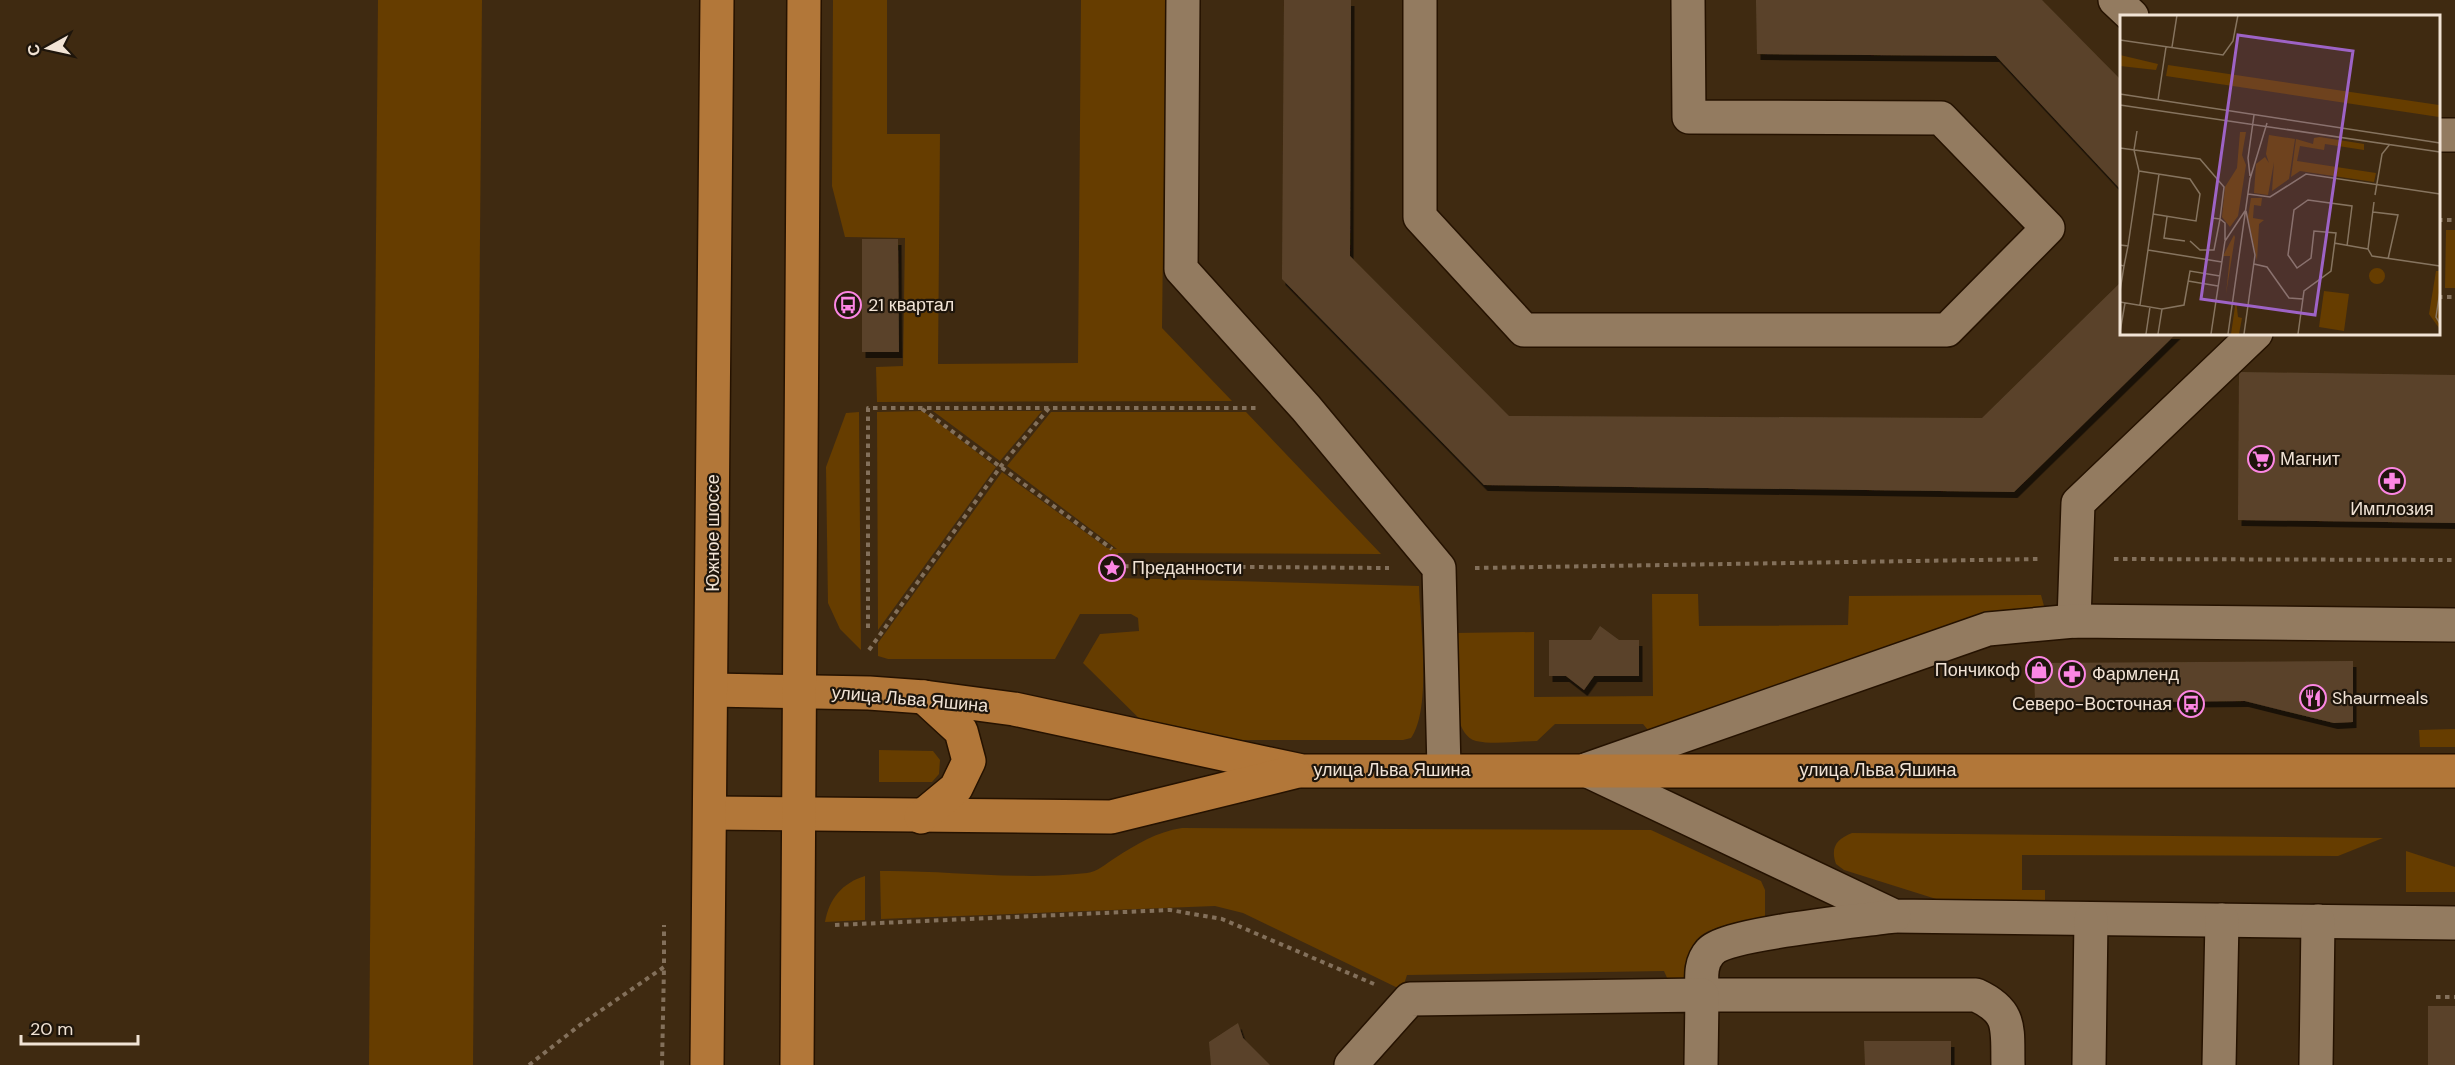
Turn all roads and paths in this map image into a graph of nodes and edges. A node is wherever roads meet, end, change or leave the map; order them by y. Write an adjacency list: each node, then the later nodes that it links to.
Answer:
1 (717, 0): 24 (main road, Южное шоссе)
2 (804, 0): 25 (main road)
3 (1183, 0): 13 (street)
4 (1420, 0): 5 (street)
5 (1688, 0)
6 (2115, 0): 7 (street)
7 (2131, 15)
8 (2440, 219): 9 (path)
9 (2455, 220)
10 (2255, 334): 16 (street)
11 (920, 408): 12 (path); 14 (path); 22 (path)
12 (1049, 408): 13 (path); 14 (path)
13 (1306, 408): 19 (street)
14 (1001, 466): 15 (path); 23 (path)
15 (1112, 549)
16 (2076, 559): 17 (path); 19 (path); 20 (street)
17 (2455, 560)
18 (1106, 566): 19 (path)
19 (1438, 568): 27 (street)
20 (2074, 621): 21 (street); 28 (street)
21 (2455, 625)
22 (868, 628)
23 (868, 650)
24 (711, 690): 25 (main road, улица Льва Яшина); 31 (main road, Южное шоссе)
25 (800, 690): 26 (main road, улица Льва Яшина); 32 (main road)
26 (924, 697): 29 (main road, улица Льва Яшина); 33 (main road)
27 (1444, 769): 28 (main road, улица Льва Яшина); 29 (main road, улица Льва Яшина)
28 (1586, 770): 30 (main road, улица Льва Яшина); 34 (street)
29 (1302, 771): 33 (main road, улица Льва Яшина)
30 (2455, 771)
31 (710, 813): 32 (main road, улица Льва Яшина); 48 (main road, Южное шоссе)
32 (799, 814): 33 (main road, улица Льва Яшина); 40 (main road)
33 (921, 817)
34 (1894, 916): 35 (street); 42 (street)
35 (2091, 919): 36 (street); 53 (street)
36 (2222, 920): 37 (street); 54 (street)
37 (2318, 921): 38 (street); 55 (street)
38 (2455, 923)
39 (664, 925): 41 (path)
40 (798, 926): 45 (path); 49 (main road)
41 (664, 967): 46 (path); 47 (path)
42 (1702, 995): 45 (street); 51 (street); 52 (street)
43 (2436, 996): 44 (path)
44 (2455, 997)
45 (1410, 999): 50 (street)
46 (529, 1065)
47 (662, 1065)
48 (707, 1065)
49 (797, 1065)
50 (1351, 1065)
51 (1701, 1065)
52 (2008, 1065)
53 (2090, 1065)
54 (2219, 1065)
55 (2316, 1065)

